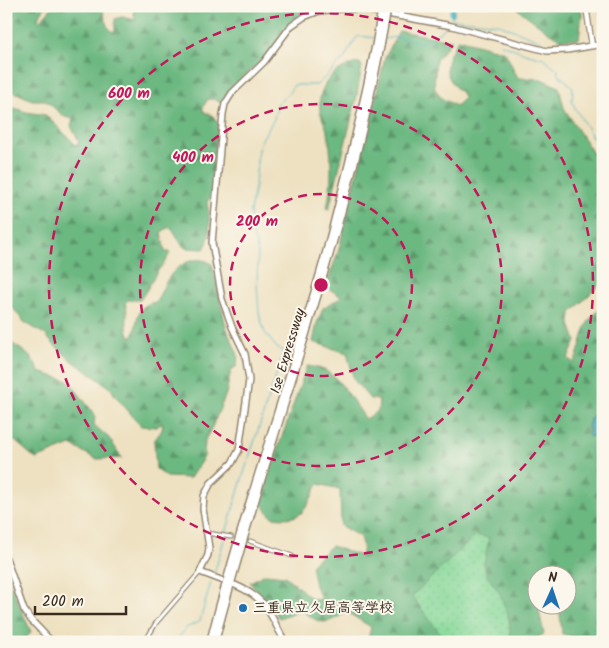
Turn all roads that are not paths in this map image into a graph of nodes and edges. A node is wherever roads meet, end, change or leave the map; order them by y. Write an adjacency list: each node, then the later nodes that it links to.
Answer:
1 (382, 6): 9 (highway, Ise Expressway, bridge)
2 (388, 6): 9 (highway, Ise Expressway, bridge)
3 (402, 6): 7 (main road)
4 (586, 6): 11 (street)
5 (600, 7): 8 (street)
6 (371, 8): 7 (main road); 12 (main road)
7 (400, 16): 11 (main road)
8 (603, 22)
9 (378, 43): 22 (highway, Ise Expressway); 23 (highway, Ise Expressway)
10 (603, 44): 11 (main road)
11 (592, 46)
12 (207, 533): 13 (street); 17 (main road)
13 (231, 537)
14 (250, 542): 15 (street)
15 (292, 556)
16 (6, 558): 20 (main road)
17 (200, 572): 18 (main road); 21 (street)
18 (221, 580)
19 (235, 585): 24 (main road)
20 (52, 642)
21 (144, 642)
22 (210, 642)
23 (215, 642)
24 (285, 642)

